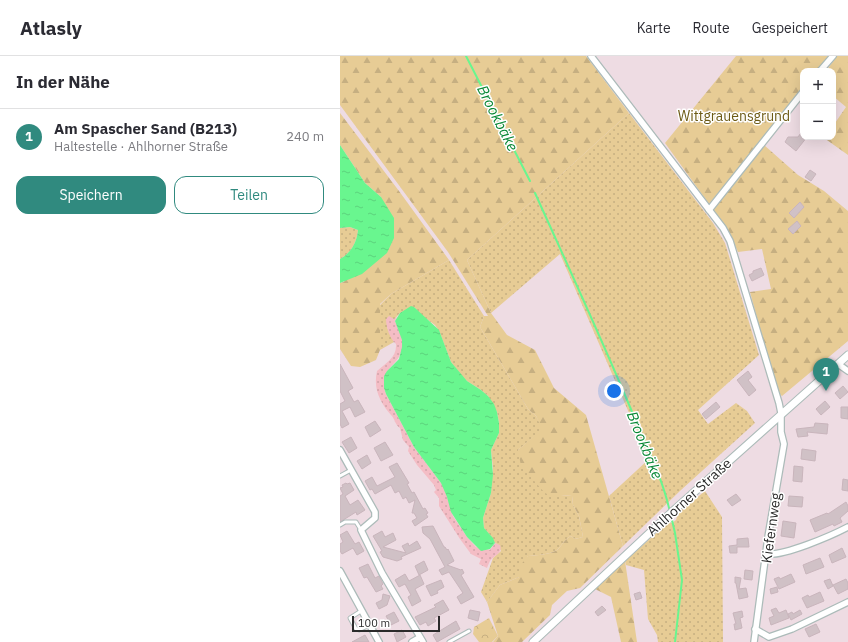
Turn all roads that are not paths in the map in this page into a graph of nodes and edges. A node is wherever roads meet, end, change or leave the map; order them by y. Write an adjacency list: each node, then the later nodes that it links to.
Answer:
1 (591, 56): 5 (street, Kiefernweg)
2 (833, 56): 3 (street)
3 (823, 68)
4 (800, 96): 5 (street)
5 (709, 210): 9 (street, Kiefernweg)
6 (848, 355): 7 (street, Ahlhorner Straße)
7 (838, 364): 8 (street); 9 (street, Ahlhorner Straße)
8 (848, 371)
9 (781, 413): 16 (street, Kiefernweg); 27 (street, Ahlhorner Straße)
10 (340, 450): 11 (street)
11 (351, 469): 12 (lane); 15 (street)
12 (340, 476)
13 (340, 525): 15 (lane)
14 (848, 527): 16 (street)
15 (361, 530): 23 (street)
16 (767, 554): 21 (street, Kiefernweg)
17 (340, 571): 19 (street)
18 (848, 602): 21 (street)
19 (362, 610): 20 (street); 20 (lane)
20 (369, 625): 24 (street)
21 (756, 629): 28 (street, Kiefernweg)
22 (469, 631): 26 (lane)
23 (421, 640): 25 (street)
24 (379, 642)
25 (412, 642)
26 (449, 642)
27 (533, 642)
28 (754, 642)

